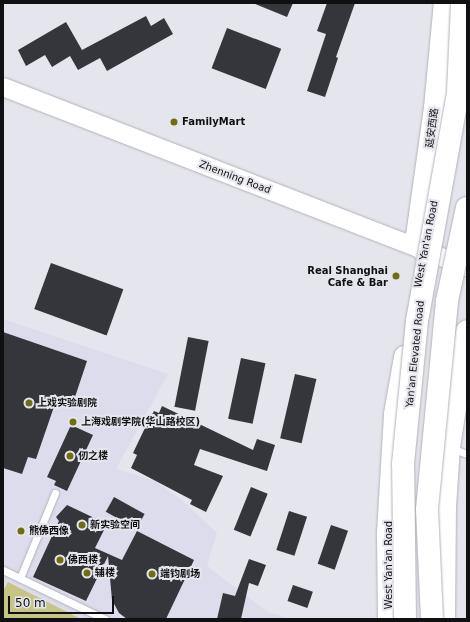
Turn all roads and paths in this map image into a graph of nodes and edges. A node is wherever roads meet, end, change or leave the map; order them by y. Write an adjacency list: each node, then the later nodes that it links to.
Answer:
1 (445, 3): 6 (main road, 延安西路)
2 (462, 3): 16 (main road, Yan'an Elevated Road, bridge)
3 (467, 37): 6 (main road, West Yan'an Road)
4 (3, 87): 6 (street, Zhenning Road)
5 (467, 208): 17 (main road, bridge)
6 (424, 251): 7 (street, Zhenning Road); 15 (main road, West Yan'an Road)
7 (467, 267)
8 (467, 331): 9 (main road)
9 (458, 451): 18 (main road)
10 (55, 493): 12 (lane)
11 (3, 570): 12 (lane)
12 (20, 578): 13 (lane)
13 (93, 616): 14 (lane)
14 (105, 619)
15 (389, 619)
16 (405, 619)
17 (432, 619)
18 (444, 619)

